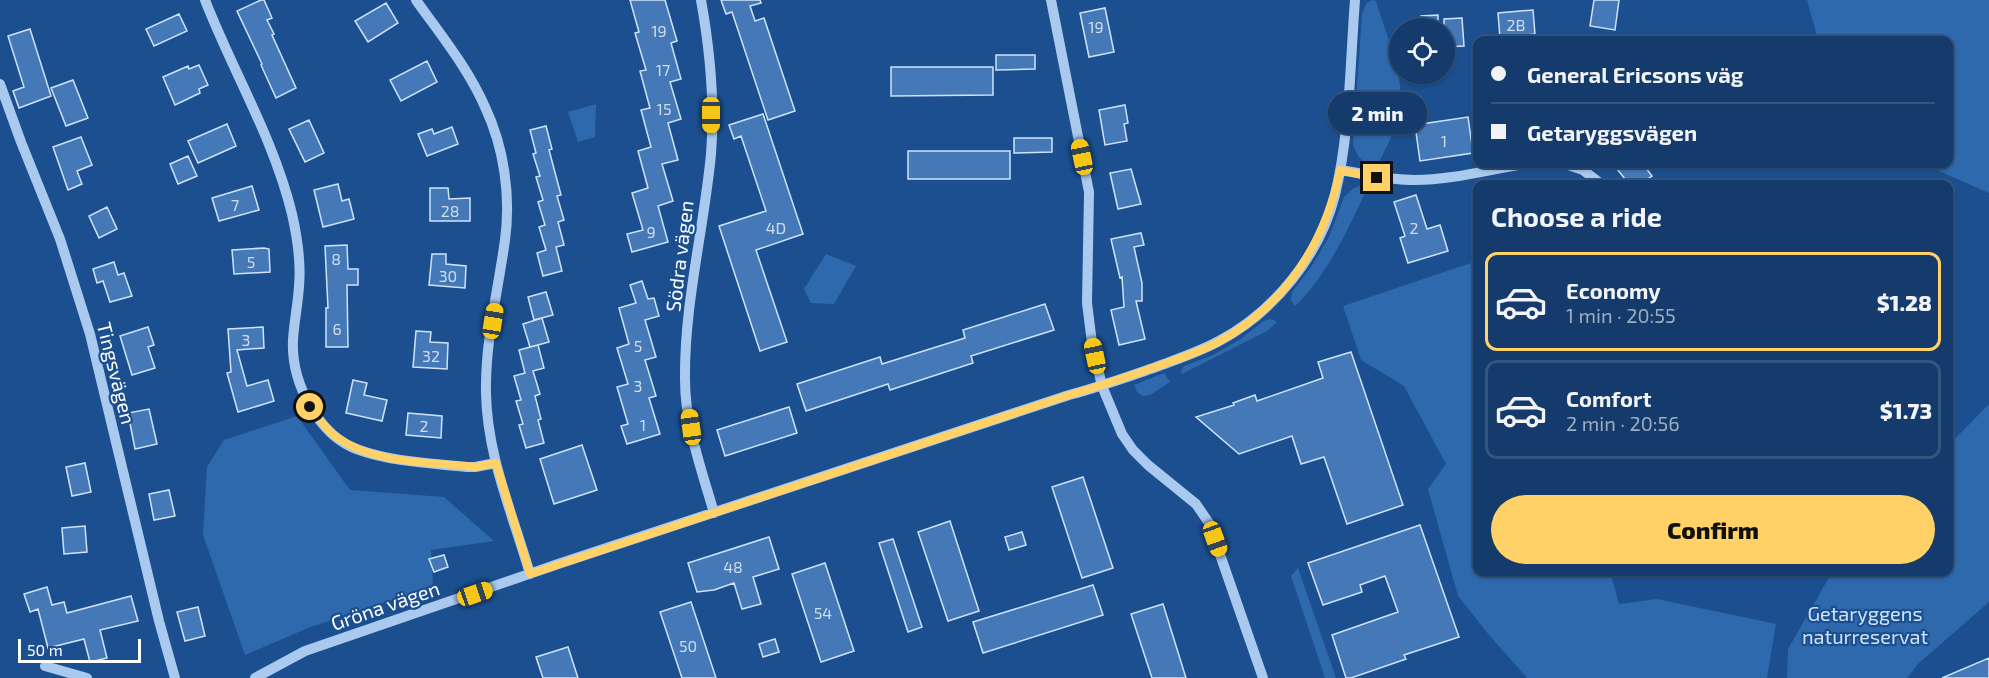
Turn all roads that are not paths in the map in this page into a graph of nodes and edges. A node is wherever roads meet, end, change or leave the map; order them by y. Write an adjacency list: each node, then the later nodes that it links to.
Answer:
1 (205, 0): 12 (street)
2 (416, 0): 12 (street)
3 (700, 0): 13 (street, Södra vägen)
4 (1051, 0): 11 (street)
5 (1354, 0): 9 (street, Gröna vägen)
6 (0, 84): 17 (street, Tingsvägen)
7 (1501, 168): 9 (street)
8 (1577, 168): 10 (street)
9 (1340, 170): 11 (street, Gröna vägen)
10 (1596, 180)
11 (1102, 386): 13 (street, Gröna vägen); 19 (street)
12 (496, 463): 14 (street)
13 (714, 513): 14 (street, Gröna vägen)
14 (530, 574): 18 (street, Gröna vägen)
15 (45, 666): 16 (street)
16 (87, 678)
17 (175, 678)
18 (255, 678)
19 (1263, 678)

